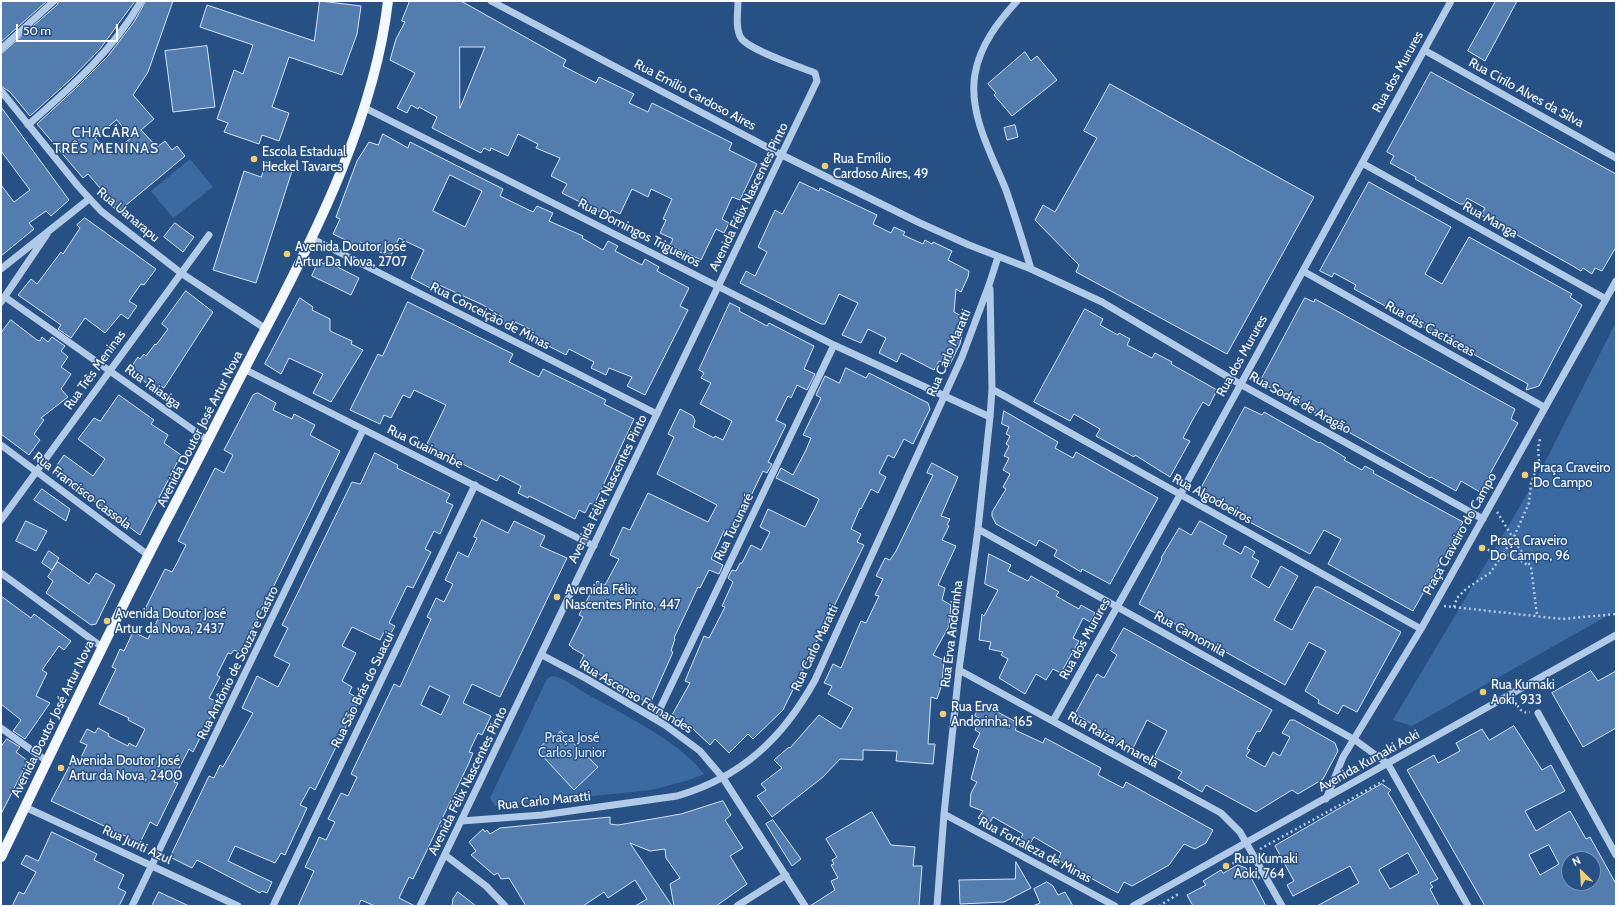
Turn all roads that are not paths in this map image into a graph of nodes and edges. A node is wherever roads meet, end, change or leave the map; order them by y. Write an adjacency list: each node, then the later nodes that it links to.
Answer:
1 (54, 1): 8 (street)
2 (141, 1): 12 (street)
3 (388, 1): 11 (main road, Avenida Doutor José Artur Nova)
4 (491, 1): 13 (street, Rua Emílio Cardoso Aires)
5 (738, 1): 13 (street, Avenida Félix Nascentes Pinto)
6 (1017, 1): 22 (street)
7 (1451, 1): 9 (street, Rua dos Murures)
8 (1, 49)
9 (1424, 50): 14 (street, Rua Cirilo Alves da Silva); 15 (street, Rua dos Murures)
10 (3, 96): 12 (street, Rua Uanarapu)
11 (365, 108): 19 (main road, Avenida Doutor José Artur Nova); 27 (street, Rua Domingos Trigueiros)
12 (28, 126): 16 (street, Rua Uanarapu)
13 (782, 155): 20 (street, Rua Emílio Cardoso Aires); 27 (street, Avenida Félix Nascentes Pinto)
14 (1616, 158)
15 (1362, 163): 23 (street, Rua dos Murures); 28 (street, Rua Manga)
16 (89, 199): 17 (street); 24 (street, Rua Uanarapu)
17 (52, 228): 21 (street); 29 (street)
18 (209, 235): 24 (street, Rua Três Meninas)
19 (311, 238): 30 (main road, Avenida Doutor José Artur Nova); 38 (street, Rua Conceição de Minas)
20 (998, 257): 22 (street, Rua Sodré de Aragão); 26 (street, Rua Carlo Maratti)
21 (1, 269)
22 (1031, 269): 34 (street, Rua Sodré de Aragão)
23 (1303, 271): 34 (street, Rua dos Murures); 37 (street, Rua das Cactáceas)
24 (181, 273): 30 (street, Rua Uanarapu); 32 (street, Rua Três Meninas)
25 (1616, 281): 28 (street, Praça Craveiro do Campo)
26 (989, 285): 35 (street); 36 (street, Rua Carlo Maratti)
27 (719, 287): 31 (street, Rua Domingos Trigueiros); 38 (street, Avenida Félix Nascentes Pinto)
28 (1606, 299): 37 (street, Praça Craveiro do Campo)
29 (3, 300): 32 (street, Rua Taiasiga)
30 (266, 329): 33 (main road, Avenida Doutor José Artur Nova)
31 (834, 344): 36 (street, Rua Domingos Trigueiros); 59 (street, Rua Tucunaré)
32 (110, 370): 41 (street, Rua Taiasiga); 43 (street, Rua Três Meninas)
33 (246, 370): 40 (street, Rua Guainanbe); 41 (main road, Avenida Doutor José Artur Nova)
34 (1240, 384): 45 (street, Rua dos Murures); 46 (street, Rua Sodré de Aragão)
35 (992, 389): 39 (street, Rua Erva Andorinha); 45 (street, Rua Algodoeiros)
36 (945, 395): 39 (street, Rua Domingos Trigueiros); 65 (street, Rua Carlo Maratti)
37 (1544, 408): 46 (street, Praça Craveiro do Campo)
38 (657, 414): 49 (street, Avenida Félix Nascentes Pinto)
39 (990, 417): 48 (street, Rua Erva Andorinha)
40 (363, 430): 44 (street, Rua Guainanbe); 74 (street, Rua Antônio de Souza e Castro)
41 (209, 441): 50 (main road, Avenida Doutor José Artur Nova)
42 (1, 445): 43 (street, Rua Francisco Cassola)
43 (36, 472): 47 (street, Rua Três Meninas); 50 (street, Rua Francisco Cassola)
44 (474, 485): 49 (street, Rua Guainanbe); 78 (street, Rua São Brás do Suacui)
45 (1180, 495): 52 (street, Rua dos Murures); 53 (street, Rua Algodoeiros)
46 (1483, 519): 53 (street, Praça Craveiro do Campo)
47 (1, 520)
48 (978, 529): 52 (street, Rua Camomila); 57 (street, Rua Erva Andorinha)
49 (594, 546): 56 (street, Avenida Félix Nascentes Pinto)
50 (148, 555): 55 (main road, Avenida Doutor José Artur Nova)
51 (1, 573): 55 (street)
52 (1117, 608): 60 (street, Rua dos Murures); 62 (street, Rua Camomila)
53 (1420, 629): 62 (street, Praça Craveiro do Campo)
54 (1616, 635): 64 (street, Avenida Kumaki Aoki)
55 (102, 647): 63 (main road, Avenida Doutor José Artur Nova)
56 (542, 655): 59 (street, Rua Ascenso Fernandes); 69 (street, Avenida Félix Nascentes Pinto)
57 (959, 670): 60 (street, Rua Raiza Amarela); 68 (street, Rua Erva Andorinha)
58 (1538, 713): 72 (street)
59 (655, 719): 65 (street, Rua Ascenso Fernandes)
60 (1053, 721): 70 (street, Rua Raiza Amarela)
61 (1, 728): 63 (street)
62 (1355, 740): 64 (street, Rua Camomila); 66 (street, Praça Craveiro do Campo)
63 (47, 761): 67 (main road, Avenida Doutor José Artur Nova)
64 (1388, 764): 66 (street, Avenida Kumaki Aoki); 87 (street)
65 (723, 778): 69 (street, Rua Carlo Maratti); 75 (street, Rua Ascenso Fernandes)
66 (1326, 798): 70 (street, Avenida Kumaki Aoki)
67 (25, 807): 73 (main road, Avenida Doutor José Artur Nova); 74 (street, Rua Juriti Azul)
68 (944, 814): 83 (street, Rua Erva Andorinha); 84 (street, Rua Fortaleza de Minas)
69 (461, 820): 71 (street, Avenida Félix Nascentes Pinto)
70 (1246, 843): 85 (street, Avenida Kumaki Aoki); 86 (street, Rua Raiza Amarela)
71 (445, 855): 79 (street, Avenida Félix Nascentes Pinto); 80 (street)
72 (1616, 855)
73 (1, 857)
74 (152, 866): 76 (street, Rua Antônio de Souza e Castro); 77 (street, Rua Juriti Azul)
75 (786, 875): 81 (street); 82 (street, Rua Ascenso Fernandes)
76 (132, 906)
77 (238, 906)
78 (273, 906)
79 (420, 906)
80 (504, 906)
81 (737, 906)
82 (805, 906)
83 (937, 906)
84 (1115, 906)
85 (1132, 906)
86 (1282, 906)
87 (1468, 906)

